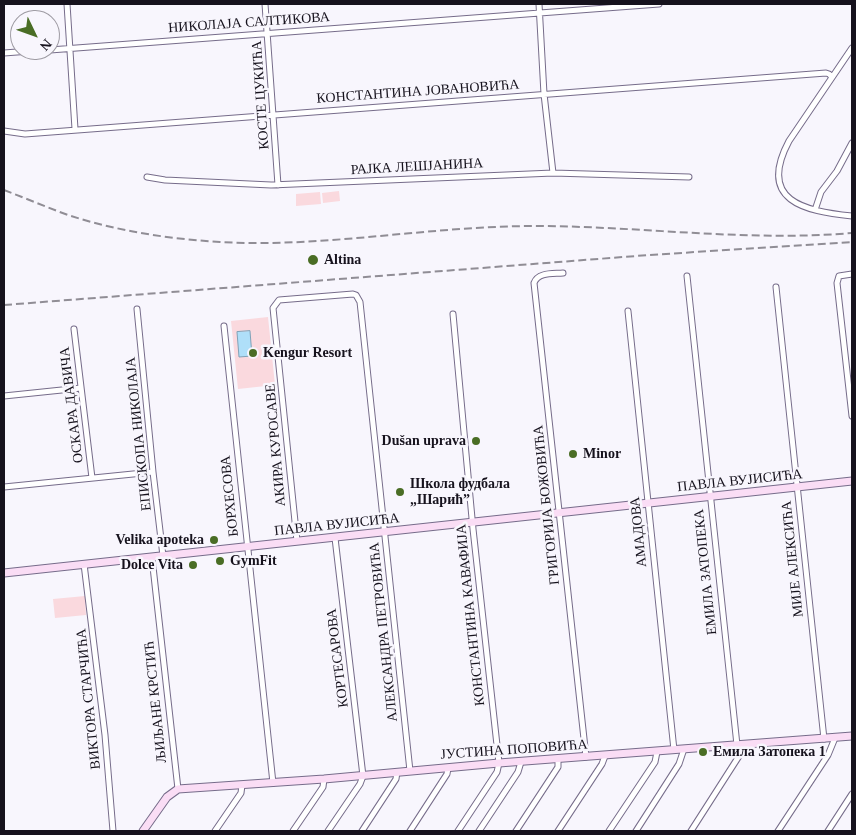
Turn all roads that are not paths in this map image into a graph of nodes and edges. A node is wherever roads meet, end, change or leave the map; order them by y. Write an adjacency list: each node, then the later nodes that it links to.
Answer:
1 (67, 4): 7 (street)
2 (265, 4): 6 (street, КОСТЕ ЦУКИЋА)
3 (539, 4): 5 (street)
4 (660, 4): 5 (street, НИКОЛАЈА САЛТИКОВА)
5 (540, 13): 6 (street, НИКОЛАЈА САЛТИКОВА); 11 (street)
6 (268, 33): 7 (street, НИКОЛАЈА САЛТИКОВА); 12 (street, КОСТЕ ЦУКИЋА)
7 (70, 48): 9 (street, НИКОЛАЈА САЛТИКОВА); 13 (street)
8 (852, 48): 10 (street)
9 (60, 49)
10 (832, 77): 11 (street, КОНСТАНТИНА ЈОВАНОВИЋА); 20 (street)
11 (544, 94): 12 (street, КОНСТАНТИНА ЈОВАНОВИЋА); 16 (street)
12 (273, 114): 13 (street, КОНСТАНТИНА ЈОВАНОВИЋА); 19 (street, КОСТЕ ЦУКИЋА)
13 (75, 129): 14 (street, КОНСТАНТИНА ЈОВАНОВИЋА)
14 (4, 131)
15 (852, 143): 20 (street)
16 (553, 173): 17 (street, РАЈКА ЛЕШЈАНИНА); 19 (street, РАЈКА ЛЕШЈАНИНА)
17 (689, 176)
18 (147, 177): 19 (street, РАЈКА ЛЕШЈАНИНА)
19 (278, 185)
20 (815, 210): 21 (street)
21 (852, 216)
22 (563, 273): 42 (street, ГРИГОРИЈА БОЖОВИЋА)
23 (852, 274): 34 (street)
24 (687, 276): 40 (street, ЕМИЛА ЗАТОПЕКА)
25 (776, 287): 39 (street, МИЈЕ АЛЕКСИЋА)
26 (137, 309): 35 (street, ЕПИСКОПА НИКОЛАЈА)
27 (361, 311): 44 (street, АЛЕКСАНДРА ПЕТРОВИЋА); 46 (street, АКИРА КУРОСАВЕ)
28 (628, 311): 41 (street, АМАДОВА)
29 (453, 314): 43 (street, КОНСТАНТИНА КАВАФИЈА)
30 (224, 326): 47 (street, БОРХЕСОВА)
31 (74, 329): 32 (street, ОСКАРА ДАВИЧА)
32 (81, 388): 33 (street); 36 (street, ОСКАРА ДАВИЧА)
33 (4, 396)
34 (852, 416)
35 (153, 472): 36 (street, ОСКАРА ДАВИЧА); 48 (street, ЕПИСКОПА НИКОЛАЈА)
36 (92, 478): 38 (street, ОСКАРА ДАВИЧА)
37 (852, 481): 39 (street, ПАВЛА ВУЈИСИЋА)
38 (4, 487)
39 (797, 487): 40 (street, ПАВЛА ВУЈИСИЋА); 54 (street, МИЈЕ АЛЕКСИЋА)
40 (709, 497): 41 (street, ПАВЛА ВУЈИСИЋА); 55 (street, ЕМИЛА ЗАТОПЕКА)
41 (647, 504): 42 (street, ПАВЛА ВУЈИСИЋА); 57 (street, АМАДОВА)
42 (559, 514): 43 (street, ПАВЛА ВУЈИСИЋА); 60 (street, ГРИГОРИЈА БОЖОВИЋА)
43 (472, 523): 44 (street, ПАВЛА ВУЈИСИЋА); 63 (street, КОНСТАНТИНА КАВАФИЈА)
44 (384, 532): 45 (street, ПАВЛА ВУЈИСИЋА); 65 (street, АЛЕКСАНДРА ПЕТРОВИЋА)
45 (335, 538): 46 (street, ПАВЛА ВУЈИСИЋА); 67 (street, КОРТЕСАРОВА)
46 (297, 541): 47 (street, ПАВЛА ВУЈИСИЋА)
47 (247, 547): 48 (street, ПАВЛА ВУЈИСИЋА); 69 (street, БОРХЕСОВА)
48 (164, 556): 49 (street, ПАВЛА ВУЈИСИЋА)
49 (152, 558): 50 (street, ПАВЛА ВУЈИСИЋА); 71 (street, ЉИЉАНЕ КРСТИЋ)
50 (84, 564): 51 (street, ПАВЛА ВУЈИСИЋА); 73 (street, ВИКТОРА СТАРЧИЋА)
51 (4, 573)
52 (852, 736): 53 (street, ЈУСТИНА ПОПОВИЋА)
53 (835, 738): 54 (street, ЈУСТИНА ПОПОВИЋА); 87 (street)
54 (824, 739): 55 (street, ЈУСТИНА ПОПОВИЋА)
55 (740, 745): 56 (street, ЈУСТИНА ПОПОВИЋА); 86 (street)
56 (684, 749): 57 (street, ЈУСТИНА ПОПОВИЋА); 85 (street)
57 (674, 750): 58 (street, ЈУСТИНА ПОПОВИЋА)
58 (657, 752): 59 (street, ЈУСТИНА ПОПОВИЋА); 84 (street)
59 (605, 756): 60 (street, ЈУСТИНА ПОПОВИЋА); 83 (street)
60 (586, 757): 61 (street, ЈУСТИНА ПОПОВИЋА)
61 (558, 759): 62 (street, ЈУСТИНА ПОПОВИЋА); 82 (street)
62 (521, 762): 63 (street, ЈУСТИНА ПОПОВИЋА); 81 (street)
63 (499, 763): 64 (street, ЈУСТИНА ПОПОВИЋА); 80 (street)
64 (448, 768): 65 (street, ЈУСТИНА ПОПОВИЋА); 79 (street)
65 (410, 771): 66 (street, ЈУСТИНА ПОПОВИЋА)
66 (397, 772): 67 (street, ЈУСТИНА ПОПОВИЋА); 78 (street)
67 (362, 776): 68 (street, ЈУСТИНА ПОПОВИЋА); 77 (street)
68 (324, 779): 69 (street, ЈУСТИНА ПОПОВИЋА); 76 (street)
69 (273, 783): 70 (street, ЈУСТИНА ПОПОВИЋА)
70 (242, 785): 71 (street, ЈУСТИНА ПОПОВИЋА); 75 (street)
71 (178, 789): 74 (street)
72 (852, 794): 88 (street)
73 (113, 831)
74 (143, 831)
75 (215, 831)
76 (293, 831)
77 (328, 831)
78 (362, 831)
79 (410, 831)
80 (458, 831)
81 (479, 831)
82 (516, 831)
83 (558, 831)
84 (608, 831)
85 (636, 831)
86 (691, 831)
87 (778, 831)
88 (828, 831)

